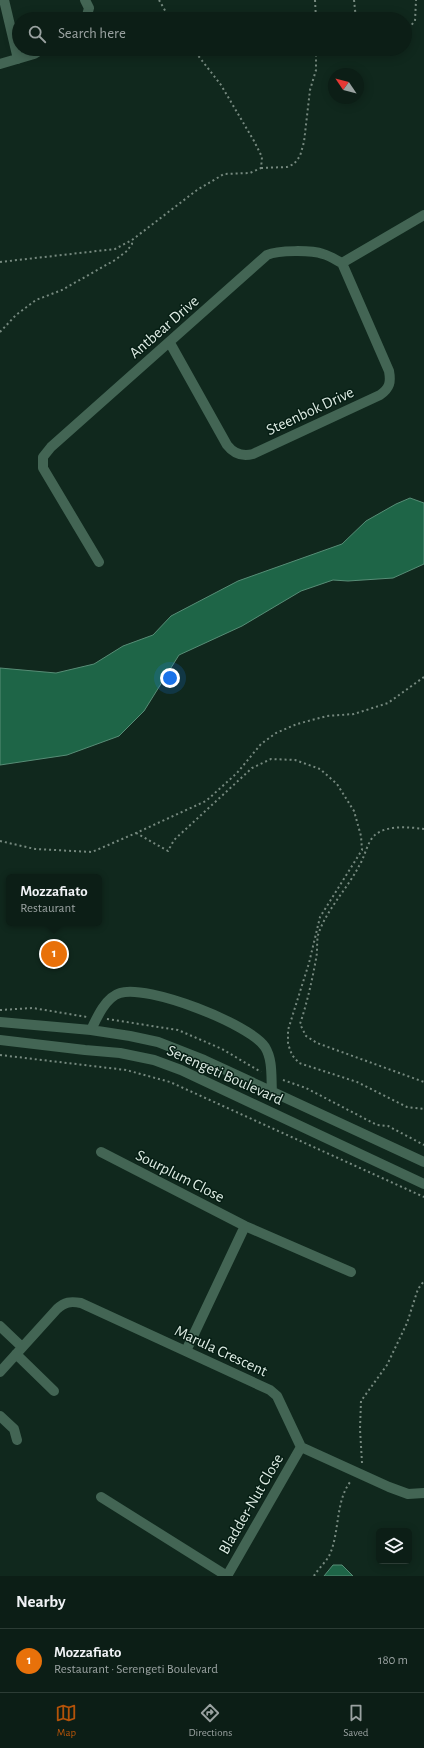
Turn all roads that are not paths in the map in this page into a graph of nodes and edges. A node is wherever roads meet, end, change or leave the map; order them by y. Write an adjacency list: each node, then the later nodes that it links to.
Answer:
1 (4, 0): 4 (street)
2 (85, 0): 3 (street)
3 (88, 12)
4 (12, 34)
5 (17, 56): 7 (street)
6 (28, 56): 7 (street)
7 (18, 59): 8 (street)
8 (0, 64)
9 (424, 215): 10 (street)
10 (342, 263): 11 (street, Antbear Drive); 11 (street, Steenbok Drive)
11 (170, 343): 12 (street, Antbear Drive)
12 (99, 562)
13 (0, 1022): 14 (street, Serengeti Boulevard)
14 (91, 1030): 16 (street, Serengeti Boulevard); 16 (street)
15 (0, 1040): 19 (street, Serengeti Boulevard)
16 (272, 1092): 18 (street, Serengeti Boulevard)
17 (101, 1152): 20 (street, Sourplum Close)
18 (424, 1162)
19 (424, 1184)
20 (245, 1226): 21 (street, Sourplum Close); 24 (street)
21 (351, 1272)
22 (0, 1326): 23 (street)
23 (19, 1351): 24 (street, Marula Crescent); 25 (street, Marula Crescent); 26 (street)
24 (186, 1351): 29 (street, Marula Crescent)
25 (0, 1372)
26 (54, 1391)
27 (0, 1416): 28 (street)
28 (17, 1440)
29 (301, 1447): 30 (street); 32 (street, Bladder-Nut Close)
30 (424, 1493)
31 (101, 1497): 32 (street)
32 (227, 1576)

